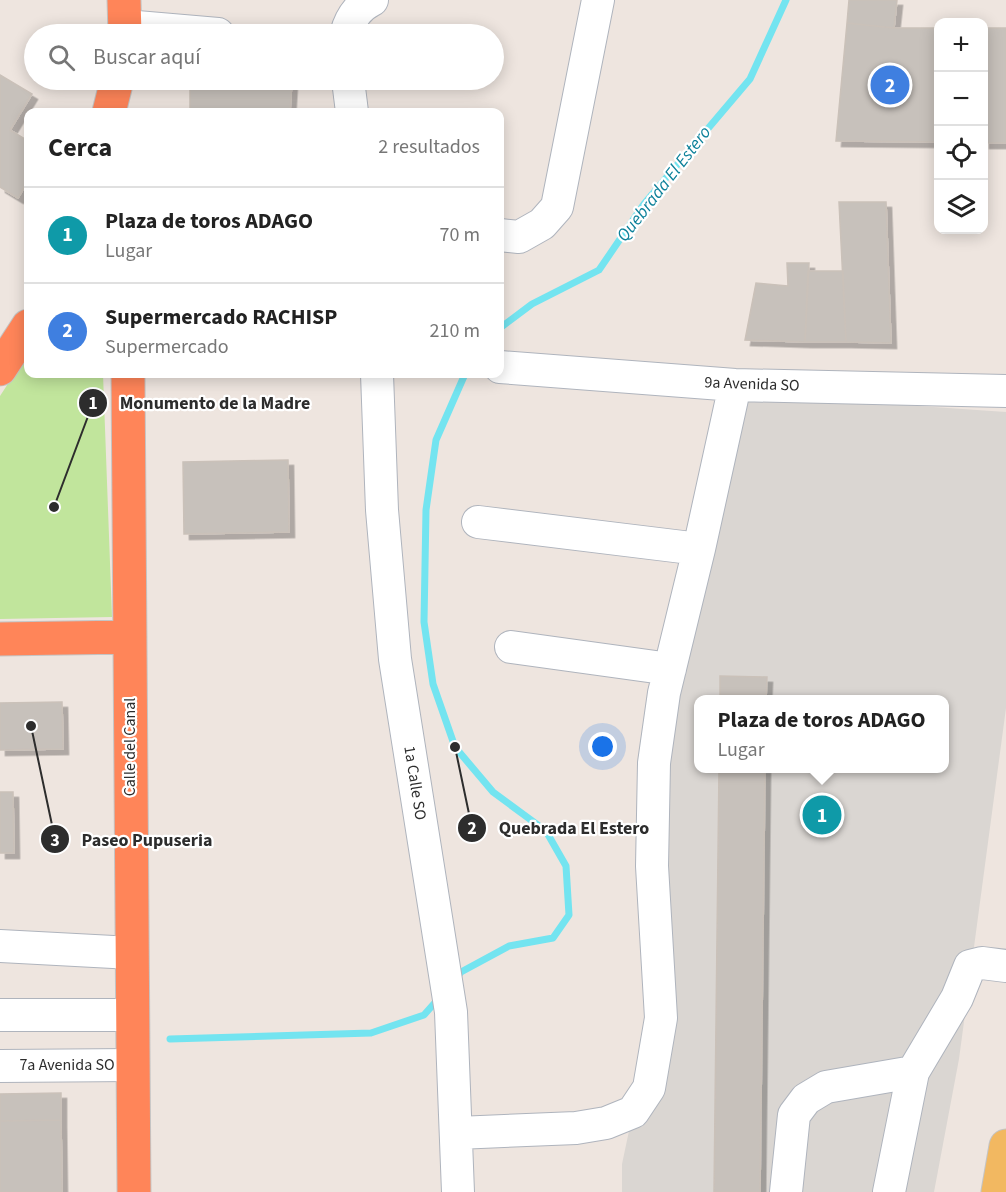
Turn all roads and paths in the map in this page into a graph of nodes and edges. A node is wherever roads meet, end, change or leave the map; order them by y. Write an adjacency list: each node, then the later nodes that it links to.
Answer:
1 (372, 0): 5 (street)
2 (598, 0): 12 (street)
3 (124, 20): 4 (street)
4 (151, 24)
5 (350, 24)
6 (114, 90): 9 (highway)
7 (125, 90): 10 (highway)
8 (349, 90): 11 (street)
9 (110, 108)
10 (125, 108)
11 (352, 108)
12 (504, 235)
13 (24, 332): 15 (highway)
14 (504, 367): 18 (street, 9a Avenida SO)
15 (0, 369)
16 (128, 378): 22 (highway, Calle del Canal)
17 (377, 378): 34 (street, 1a Calle SO)
18 (735, 385): 19 (street, 9a Avenida SO); 21 (street)
19 (1006, 391)
20 (478, 522): 21 (street)
21 (699, 549): 25 (street)
22 (130, 637): 23 (highway); 27 (highway, Calle del Canal)
23 (0, 639)
24 (511, 646): 25 (street)
25 (670, 669): 34 (street)
26 (0, 946): 27 (street)
27 (132, 953): 30 (highway, Calle del Canal)
28 (1006, 966): 33 (street)
29 (0, 1015): 30 (street)
30 (133, 1015): 31 (highway, Calle del Canal)
31 (133, 1065): 32 (street, 7a Avenida SO); 36 (highway, Calle del Canal)
32 (0, 1066)
33 (913, 1072): 38 (street); 39 (street)
34 (457, 1133): 37 (street, 1a Calle SO)
35 (1006, 1146): 40 (main road)
36 (134, 1192)
37 (458, 1192)
38 (786, 1192)
39 (889, 1192)
40 (998, 1192)

